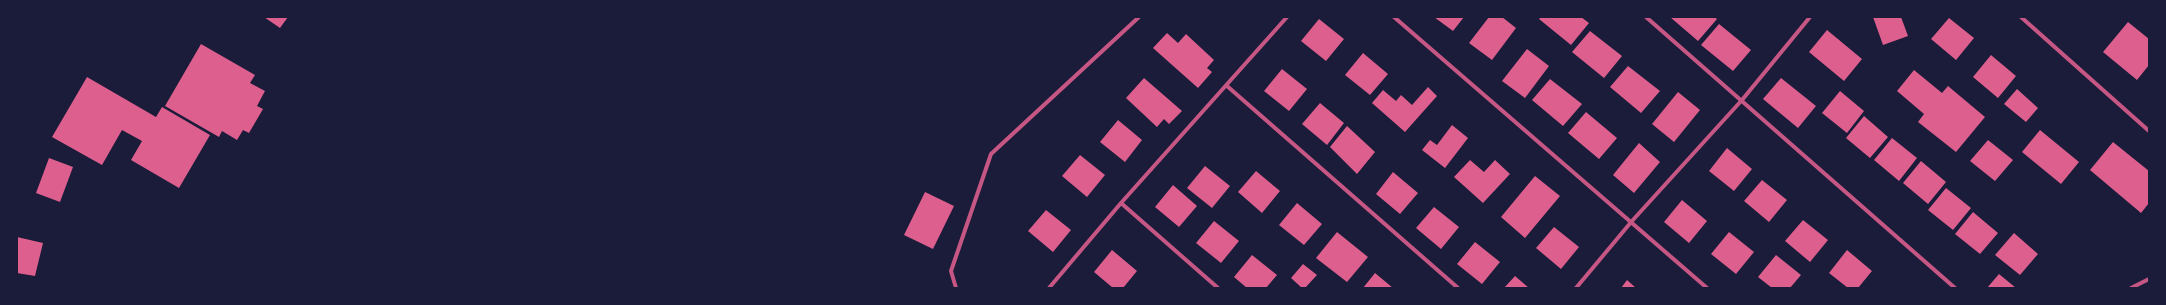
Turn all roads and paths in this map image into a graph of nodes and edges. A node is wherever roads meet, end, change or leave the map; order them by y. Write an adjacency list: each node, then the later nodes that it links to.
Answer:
1 (1139, 17): 13 (street)
2 (1288, 17): 7 (street)
3 (1394, 17): 11 (street)
4 (1646, 17): 8 (street)
5 (1810, 17): 8 (street)
6 (2021, 17): 9 (street)
7 (1227, 86): 10 (street); 16 (street)
8 (1742, 100): 11 (street); 19 (street)
9 (2149, 130)
10 (1121, 203): 14 (street); 15 (street)
11 (1632, 221): 17 (street); 18 (street)
12 (2149, 279): 20 (street)
13 (956, 288)
14 (1049, 288)
15 (1218, 288)
16 (1458, 288)
17 (1576, 288)
18 (1707, 288)
19 (1955, 288)
20 (2131, 288)

